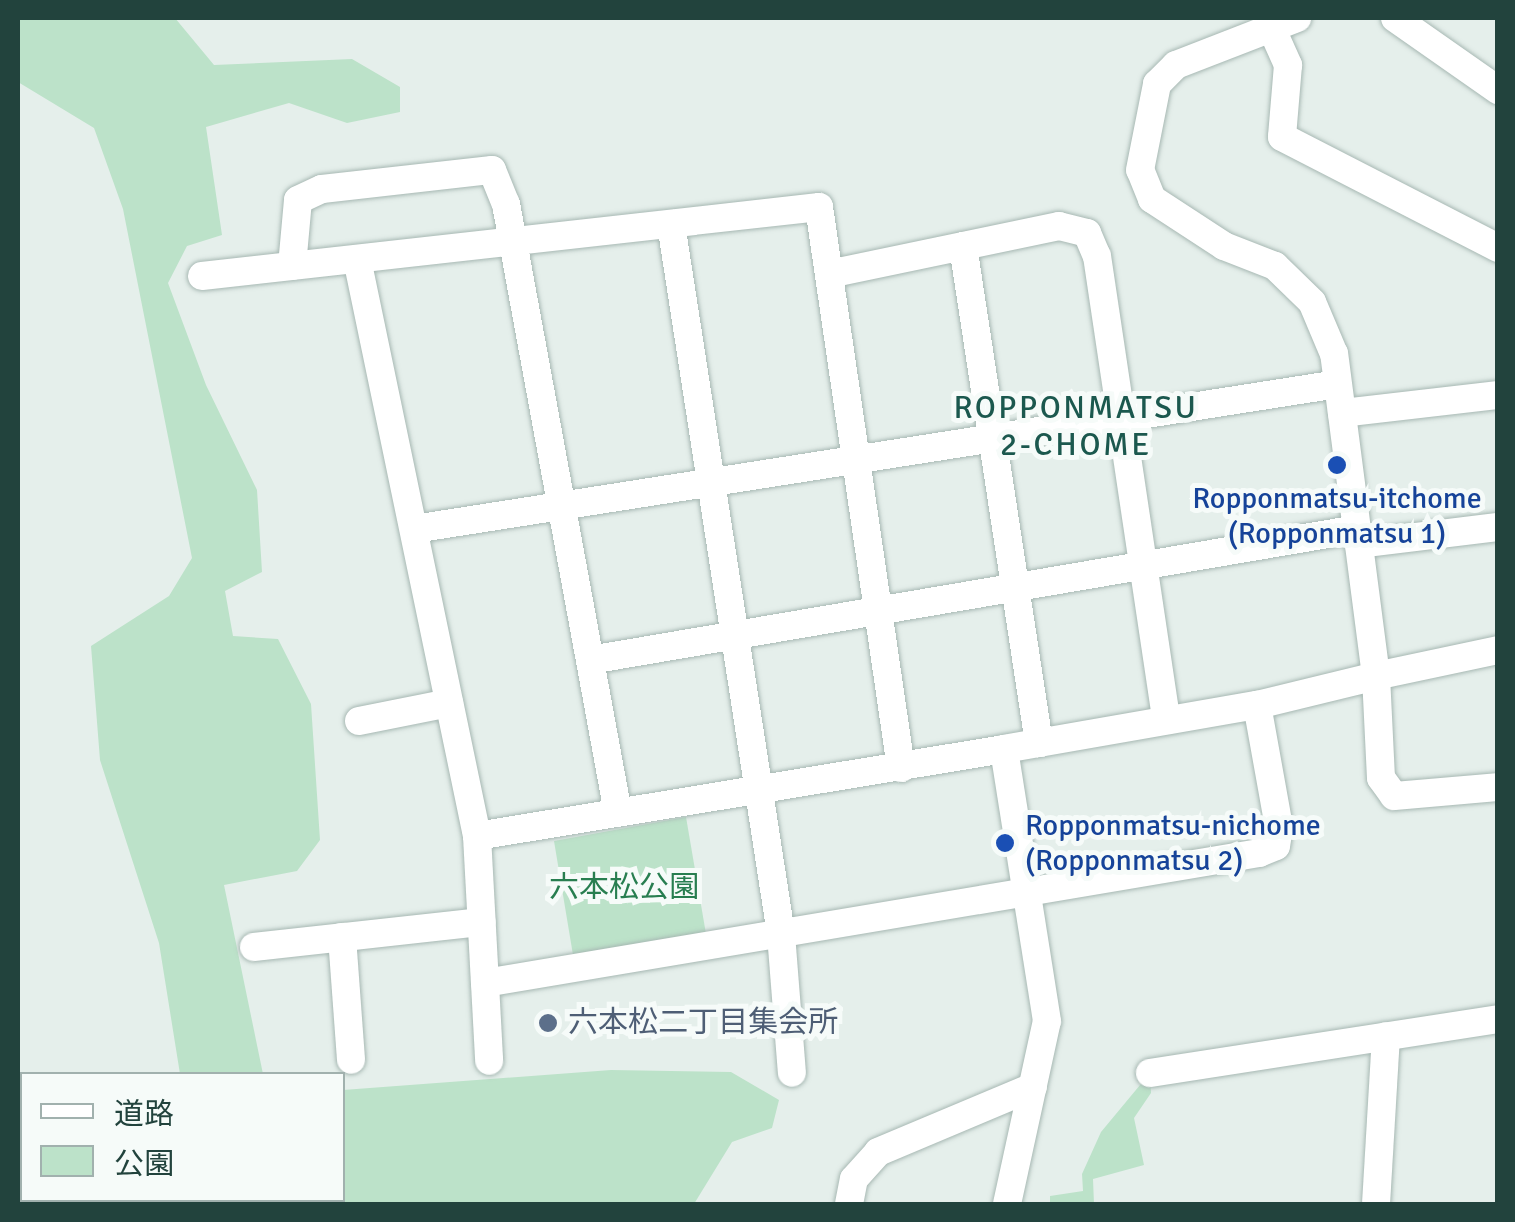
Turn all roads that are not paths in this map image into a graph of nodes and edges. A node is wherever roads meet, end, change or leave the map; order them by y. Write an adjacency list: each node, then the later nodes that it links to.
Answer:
1 (1395, 18): 3 (street)
2 (1284, 22): 7 (street); 12 (street)
3 (1498, 90)
4 (671, 224): 5 (street); 10 (street); 18 (street)
5 (513, 241): 8 (street); 9 (street); 19 (street)
6 (963, 246): 10 (street); 15 (street); 16 (street)
7 (1498, 248)
8 (358, 258): 9 (street); 21 (street)
9 (292, 266): 11 (street)
10 (829, 274): 17 (street)
11 (202, 276)
12 (1338, 384): 14 (street); 15 (street)
13 (1498, 395): 14 (street)
14 (1342, 413): 22 (street)
15 (1122, 419): 16 (street); 23 (street)
16 (993, 439): 17 (street); 24 (street)
17 (856, 460): 18 (street); 25 (street)
18 (711, 483): 19 (street); 26 (street)
19 (562, 506): 21 (street); 28 (street)
20 (1498, 527): 22 (street)
21 (414, 529): 30 (street)
22 (1358, 536): 23 (street); 29 (street)
23 (1143, 566): 24 (street); 32 (street)
24 (1016, 588): 25 (street); 34 (street)
25 (878, 611): 26 (street); 36 (street)
26 (735, 636): 28 (street); 38 (street)
27 (1498, 650): 29 (street)
28 (590, 660): 39 (street)
29 (1376, 676): 31 (street); 37 (street)
30 (450, 702): 33 (street); 40 (street)
31 (1257, 704): 32 (street); 41 (street)
32 (1166, 720): 34 (street)
33 (359, 721)
34 (1039, 743): 35 (street)
35 (1004, 749): 36 (street); 41 (street)
36 (900, 768): 38 (street)
37 (1498, 787)
38 (759, 790): 39 (street); 43 (street)
39 (618, 813): 40 (street)
40 (477, 836): 42 (street)
41 (1027, 892): 43 (street); 53 (street)
42 (482, 922): 44 (street); 46 (street)
43 (781, 934): 46 (street); 51 (street)
44 (342, 937): 45 (street); 49 (street)
45 (254, 947)
46 (485, 983): 50 (street)
47 (1498, 1019): 48 (street)
48 (1386, 1036): 52 (street); 56 (street)
49 (350, 1060)
50 (489, 1061)
51 (792, 1073)
52 (1150, 1073)
53 (1033, 1087): 54 (street); 55 (street)
54 (849, 1204)
55 (1007, 1204)
56 (1376, 1204)

